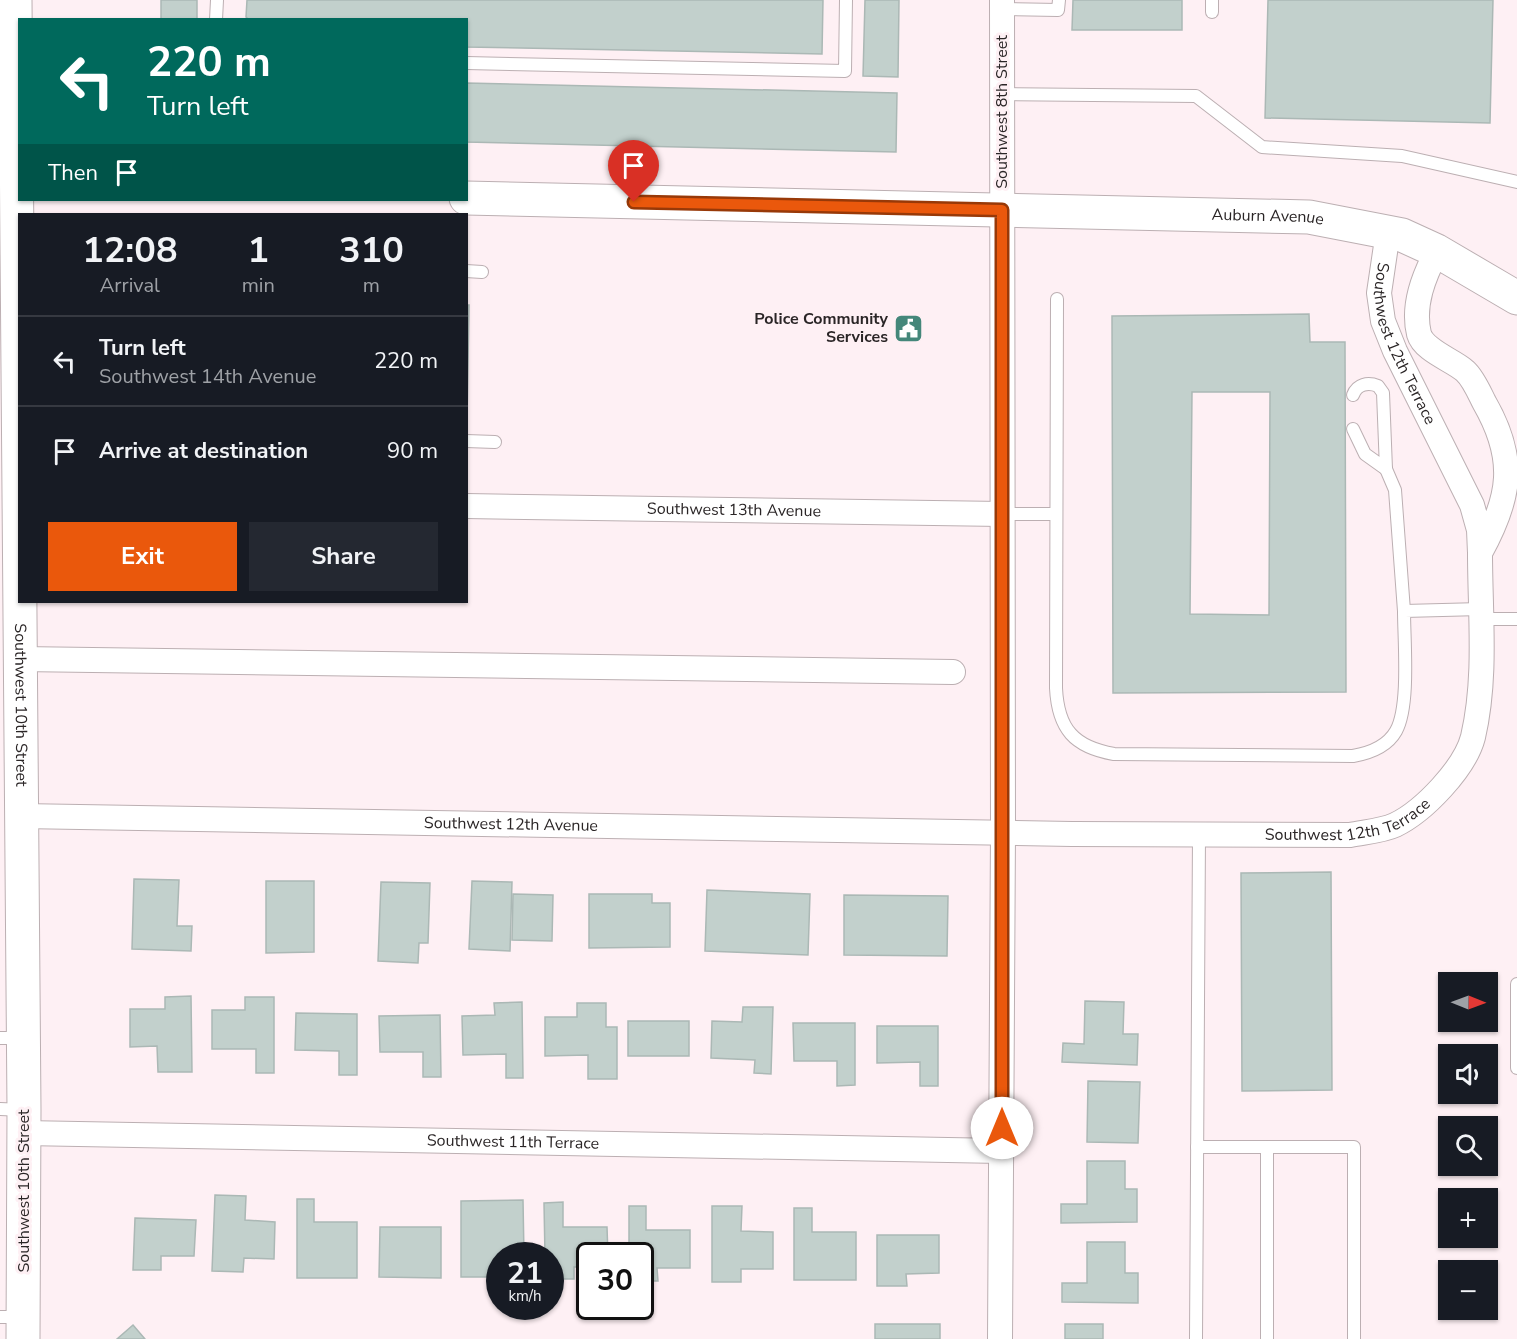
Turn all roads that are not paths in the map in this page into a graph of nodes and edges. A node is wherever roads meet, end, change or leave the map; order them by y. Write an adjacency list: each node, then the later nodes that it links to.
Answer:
1 (15, 0): 10 (street, Southwest 10th Street)
2 (217, 0): 6 (lane)
3 (846, 0): 7 (lane)
4 (1059, 0): 5 (lane)
5 (1002, 4): 8 (street, Southwest 8th Street)
6 (216, 18)
7 (468, 63)
8 (1002, 94): 9 (lane); 12 (street, Southwest 8th Street)
9 (1517, 182)
10 (12, 188): 24 (street, Southwest 10th Street)
11 (468, 198): 12 (street, Auburn Avenue)
12 (1002, 210): 13 (street, Auburn Avenue); 26 (street, Southwest 8th Street)
13 (1388, 232): 14 (street, Auburn Avenue); 28 (street, Southwest 12th Terrace)
14 (1437, 251): 17 (street, Auburn Avenue); 28 (street, Southwest 12th Terrace)
15 (468, 271): 16 (lane)
16 (482, 272)
17 (1517, 298)
18 (1057, 299): 27 (lane)
19 (1353, 395): 23 (lane)
20 (1353, 429): 23 (lane)
21 (468, 441): 22 (lane)
22 (495, 442)
23 (1386, 469): 31 (lane)
24 (16, 501): 29 (street, Southwest 10th Street)
25 (468, 506): 26 (street, Southwest 13th Avenue)
26 (1002, 514): 27 (lane); 37 (street, Southwest 8th Street)
27 (1055, 514): 31 (lane)
28 (1480, 553): 32 (street, Southwest 12th Terrace)
29 (18, 580)
30 (19, 603): 34 (street, Southwest 10th Street)
31 (1404, 610): 32 (lane)
32 (1481, 614): 33 (lane); 38 (street, Southwest 12th Terrace)
33 (1517, 619)
34 (20, 659): 35 (street); 36 (street, Southwest 10th Street)
35 (953, 672)
36 (21, 816): 37 (street, Southwest 12th Avenue); 40 (street, Southwest 10th Street)
37 (1003, 832): 38 (street, Southwest 12th Terrace); 45 (street, Southwest 8th Street)
38 (1198, 836): 43 (lane)
39 (1517, 984): 41 (lane)
40 (12, 1038): 42 (street, Southwest 10th Street)
41 (1517, 1068)
42 (16, 1118): 45 (street, Southwest 11th Terrace); 46 (street, Southwest 10th Street)
43 (1197, 1147): 44 (lane); 48 (lane)
44 (1267, 1147): 49 (lane); 50 (lane)
45 (1001, 1151): 47 (street, Southwest 8th Street)
46 (15, 1324)
47 (1000, 1339)
48 (1196, 1339)
49 (1267, 1339)
50 (1354, 1339)

